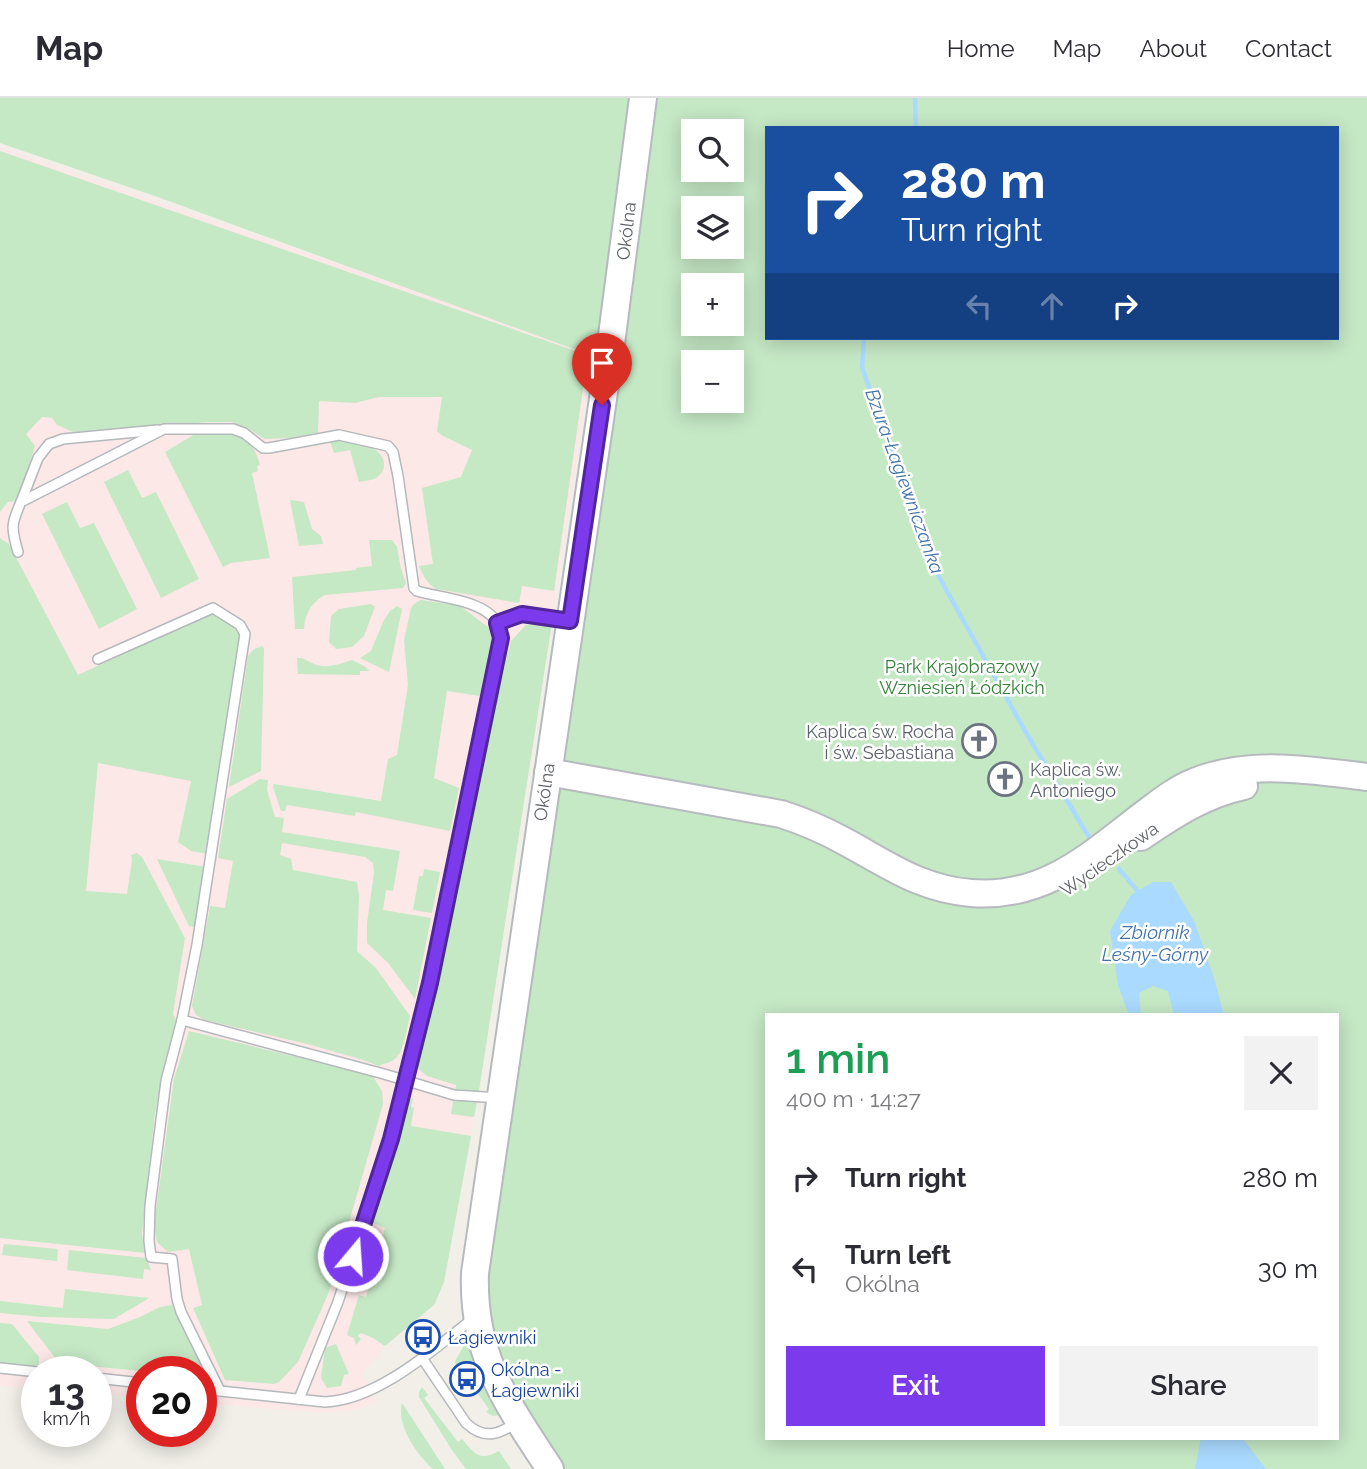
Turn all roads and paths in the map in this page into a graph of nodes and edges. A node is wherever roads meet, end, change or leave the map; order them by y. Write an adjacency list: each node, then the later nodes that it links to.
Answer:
1 (643, 98): 5 (street, Okólna)
2 (164, 429): 3 (lane); 3 (lane); 6 (lane)
3 (21, 502): 4 (lane)
4 (18, 552)
5 (570, 621): 6 (lane); 8 (street, Okólna)
6 (497, 623): 13 (lane)
7 (98, 659): 12 (lane)
8 (548, 772): 11 (street, Wycieczkowa); 14 (street, Okólna)
9 (1367, 777): 11 (street, Wycieczkowa)
10 (1367, 794): 11 (street, Wycieczkowa)
11 (743, 808)
12 (183, 1020): 13 (lane); 20 (lane)
13 (406, 1080): 14 (lane); 21 (lane)
14 (500, 1098): 15 (street, Okólna)
15 (476, 1316): 16 (lane); 22 (street, Okólna)
16 (422, 1358): 21 (lane); 22 (lane)
17 (0, 1368): 18 (lane)
18 (21, 1370)
19 (217, 1391): 20 (lane)
20 (220, 1391): 21 (lane)
21 (299, 1399)
22 (519, 1421): 23 (street, Okólna)
23 (550, 1469)

